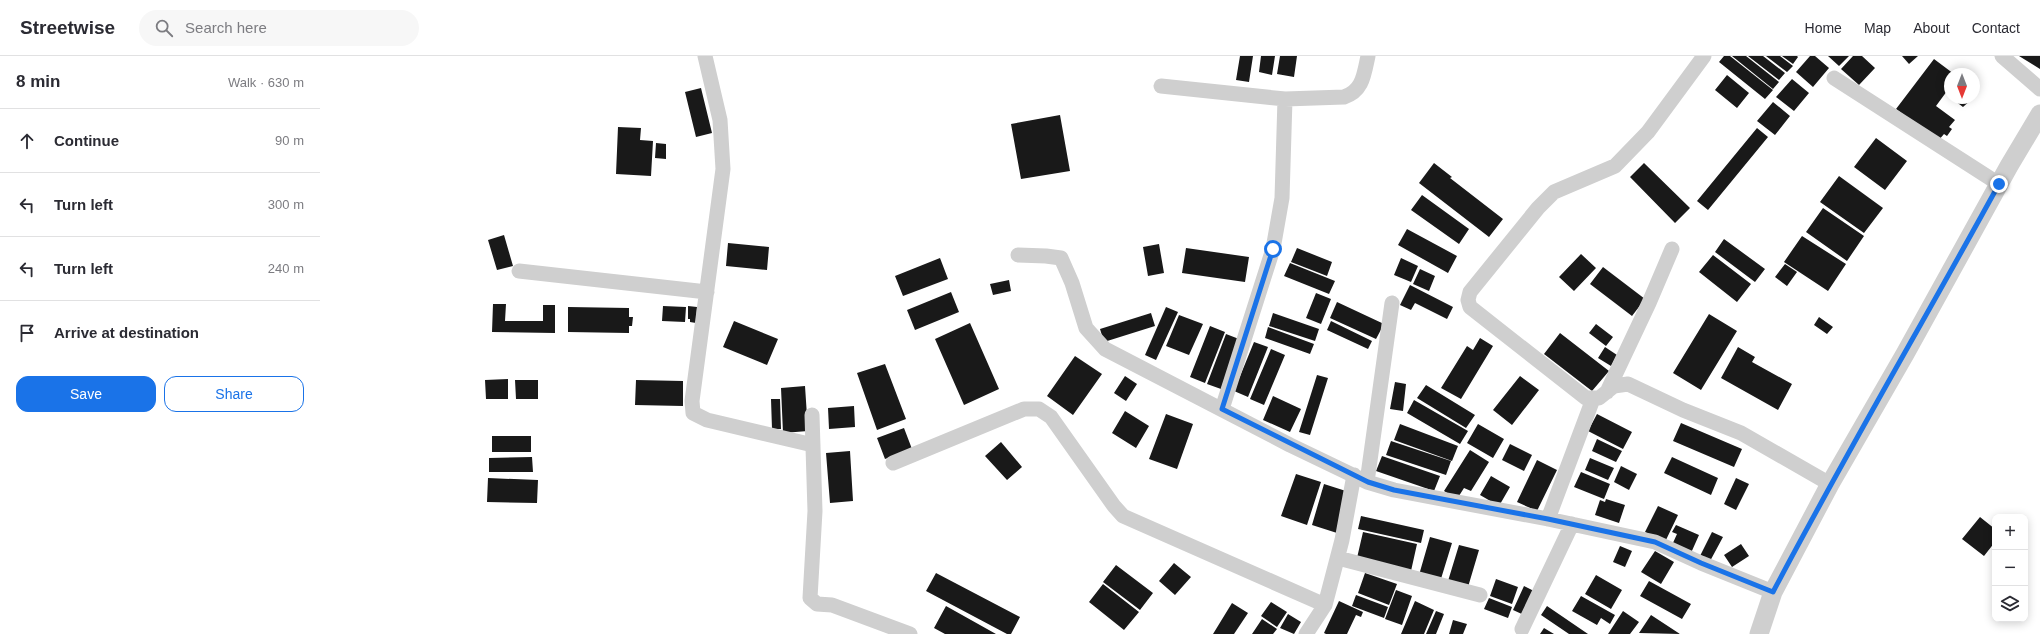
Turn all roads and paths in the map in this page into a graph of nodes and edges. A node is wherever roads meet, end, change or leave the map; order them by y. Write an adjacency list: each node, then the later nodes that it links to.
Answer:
1 (705, 56): 14 (street)
2 (1368, 56): 8 (street)
3 (1704, 56): 17 (street)
4 (2002, 56): 7 (street)
5 (1834, 78): 10 (street)
6 (1161, 86): 8 (street)
7 (2040, 89)
8 (1285, 99): 18 (street)
9 (2040, 114): 10 (street)
10 (1999, 184): 24 (street)
11 (1672, 249): 16 (street)
12 (1018, 255): 18 (street)
13 (519, 271): 14 (street)
14 (707, 292): 20 (street)
15 (1392, 303): 23 (street)
16 (1607, 392): 17 (street); 24 (street)
17 (1593, 399): 25 (street)
18 (1222, 409): 22 (street)
19 (812, 415): 20 (street)
20 (813, 445): 32 (street)
21 (894, 463): 30 (street)
22 (1354, 475): 23 (street); 27 (street)
23 (1368, 482): 25 (street)
24 (1830, 484): 28 (street)
25 (1548, 519): 26 (street)
26 (1572, 524): 28 (street); 31 (street)
27 (1338, 558): 29 (street); 30 (street)
28 (1773, 592): 34 (street)
29 (1480, 595)
30 (1325, 605): 33 (street)
31 (1522, 629)
32 (910, 634)
33 (1306, 634)
34 (1759, 634)

